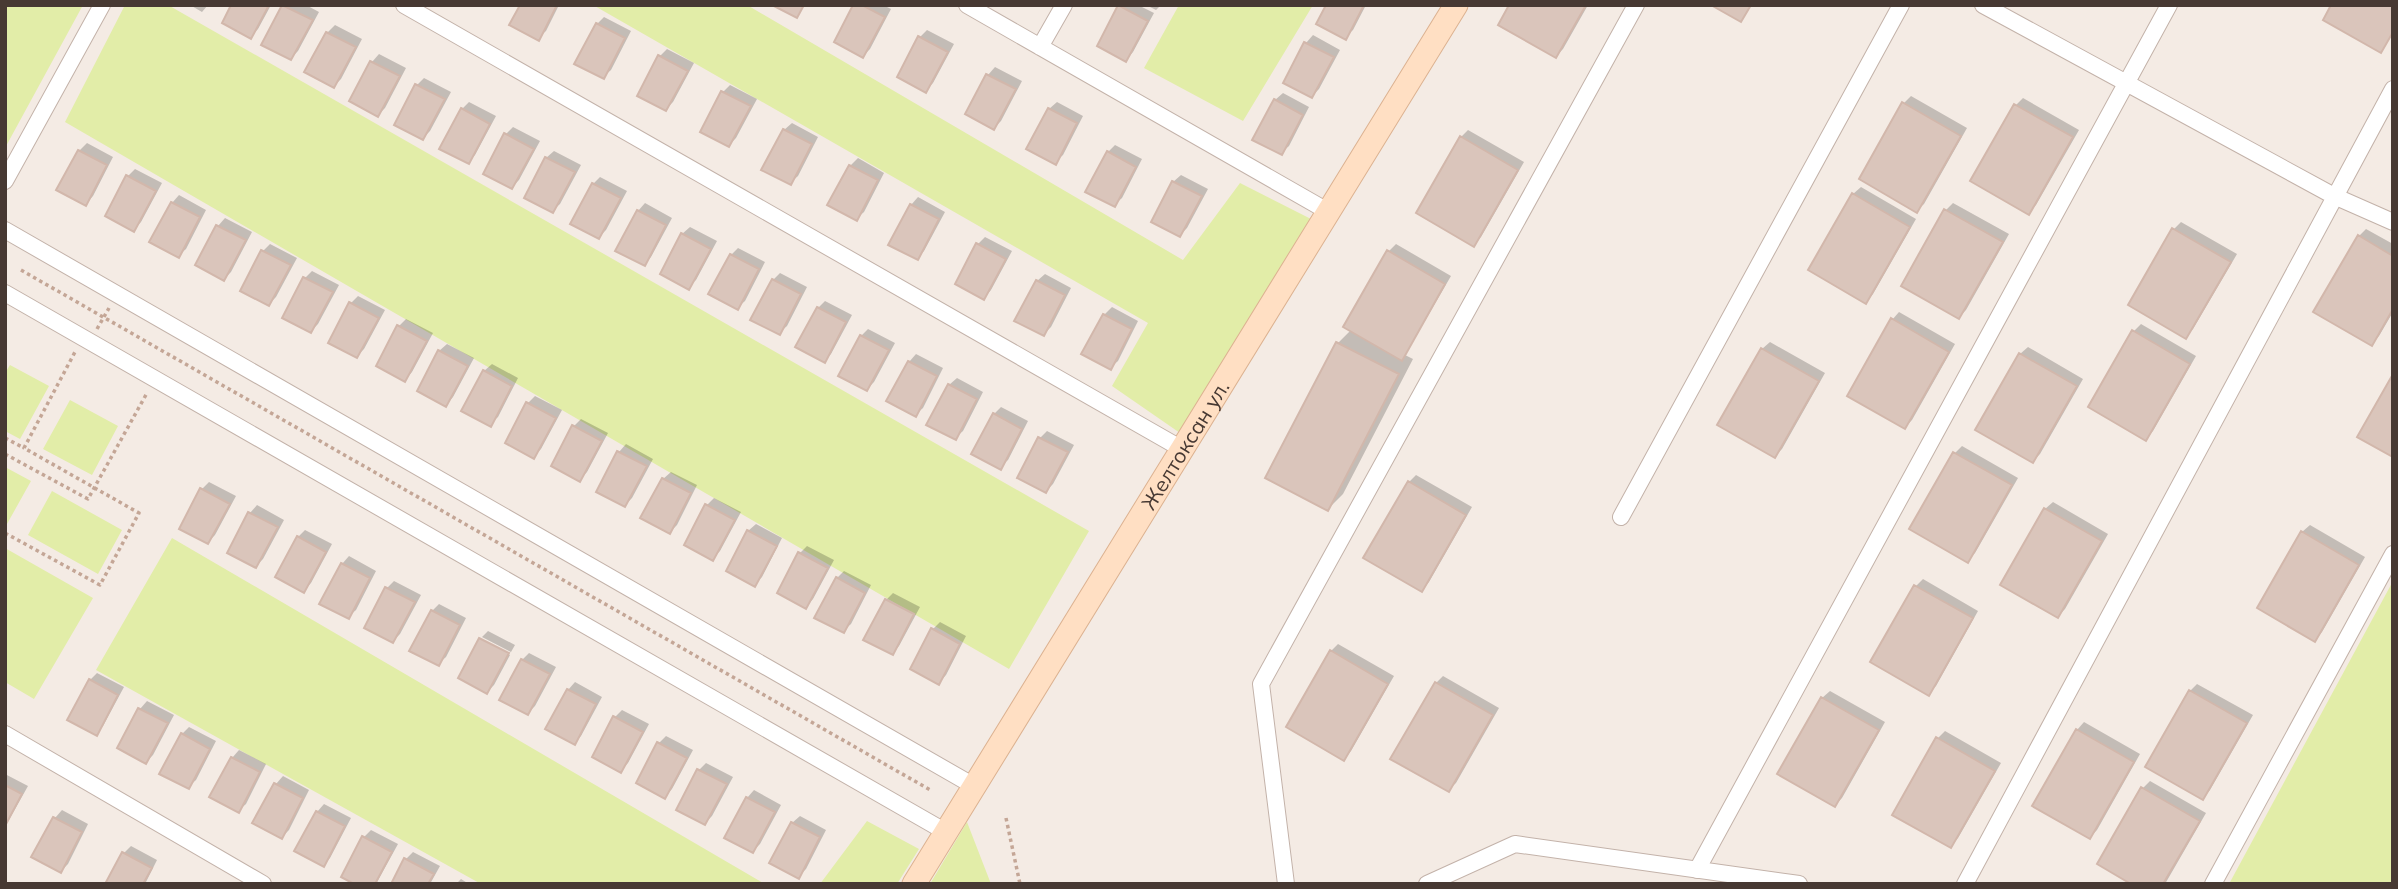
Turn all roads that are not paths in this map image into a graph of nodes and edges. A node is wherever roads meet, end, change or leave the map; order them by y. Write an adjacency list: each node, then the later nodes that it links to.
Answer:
1 (102, 5): 13 (street)
2 (404, 5): 19 (street)
3 (967, 5): 10 (street)
4 (1063, 5): 10 (street)
5 (1456, 5): 15 (street, Желтоксан ул.)
6 (1636, 5): 28 (street)
7 (1901, 5): 20 (street)
8 (1983, 5): 11 (street)
9 (2169, 5): 11 (street)
10 (1040, 47): 15 (street)
11 (2126, 84): 14 (street); 25 (street)
12 (2393, 89): 14 (street)
13 (5, 181)
14 (2334, 196): 16 (street); 31 (street)
15 (1329, 212): 19 (street, Желтоксан ул.)
16 (2393, 222)
17 (5, 230): 23 (street)
18 (5, 293): 24 (street)
19 (1182, 449): 23 (street, Желтоксан ул.)
20 (1621, 517)
21 (2393, 554): 32 (street)
22 (5, 734): 26 (street)
23 (974, 786): 24 (street, Желтоксан ул.)
24 (946, 832): 27 (street, Желтоксан ул.)
25 (1697, 870): 29 (street); 30 (street)
26 (263, 884)
27 (914, 884)
28 (1286, 884)
29 (1427, 884)
30 (1799, 884)
31 (1965, 884)
32 (2213, 884)

